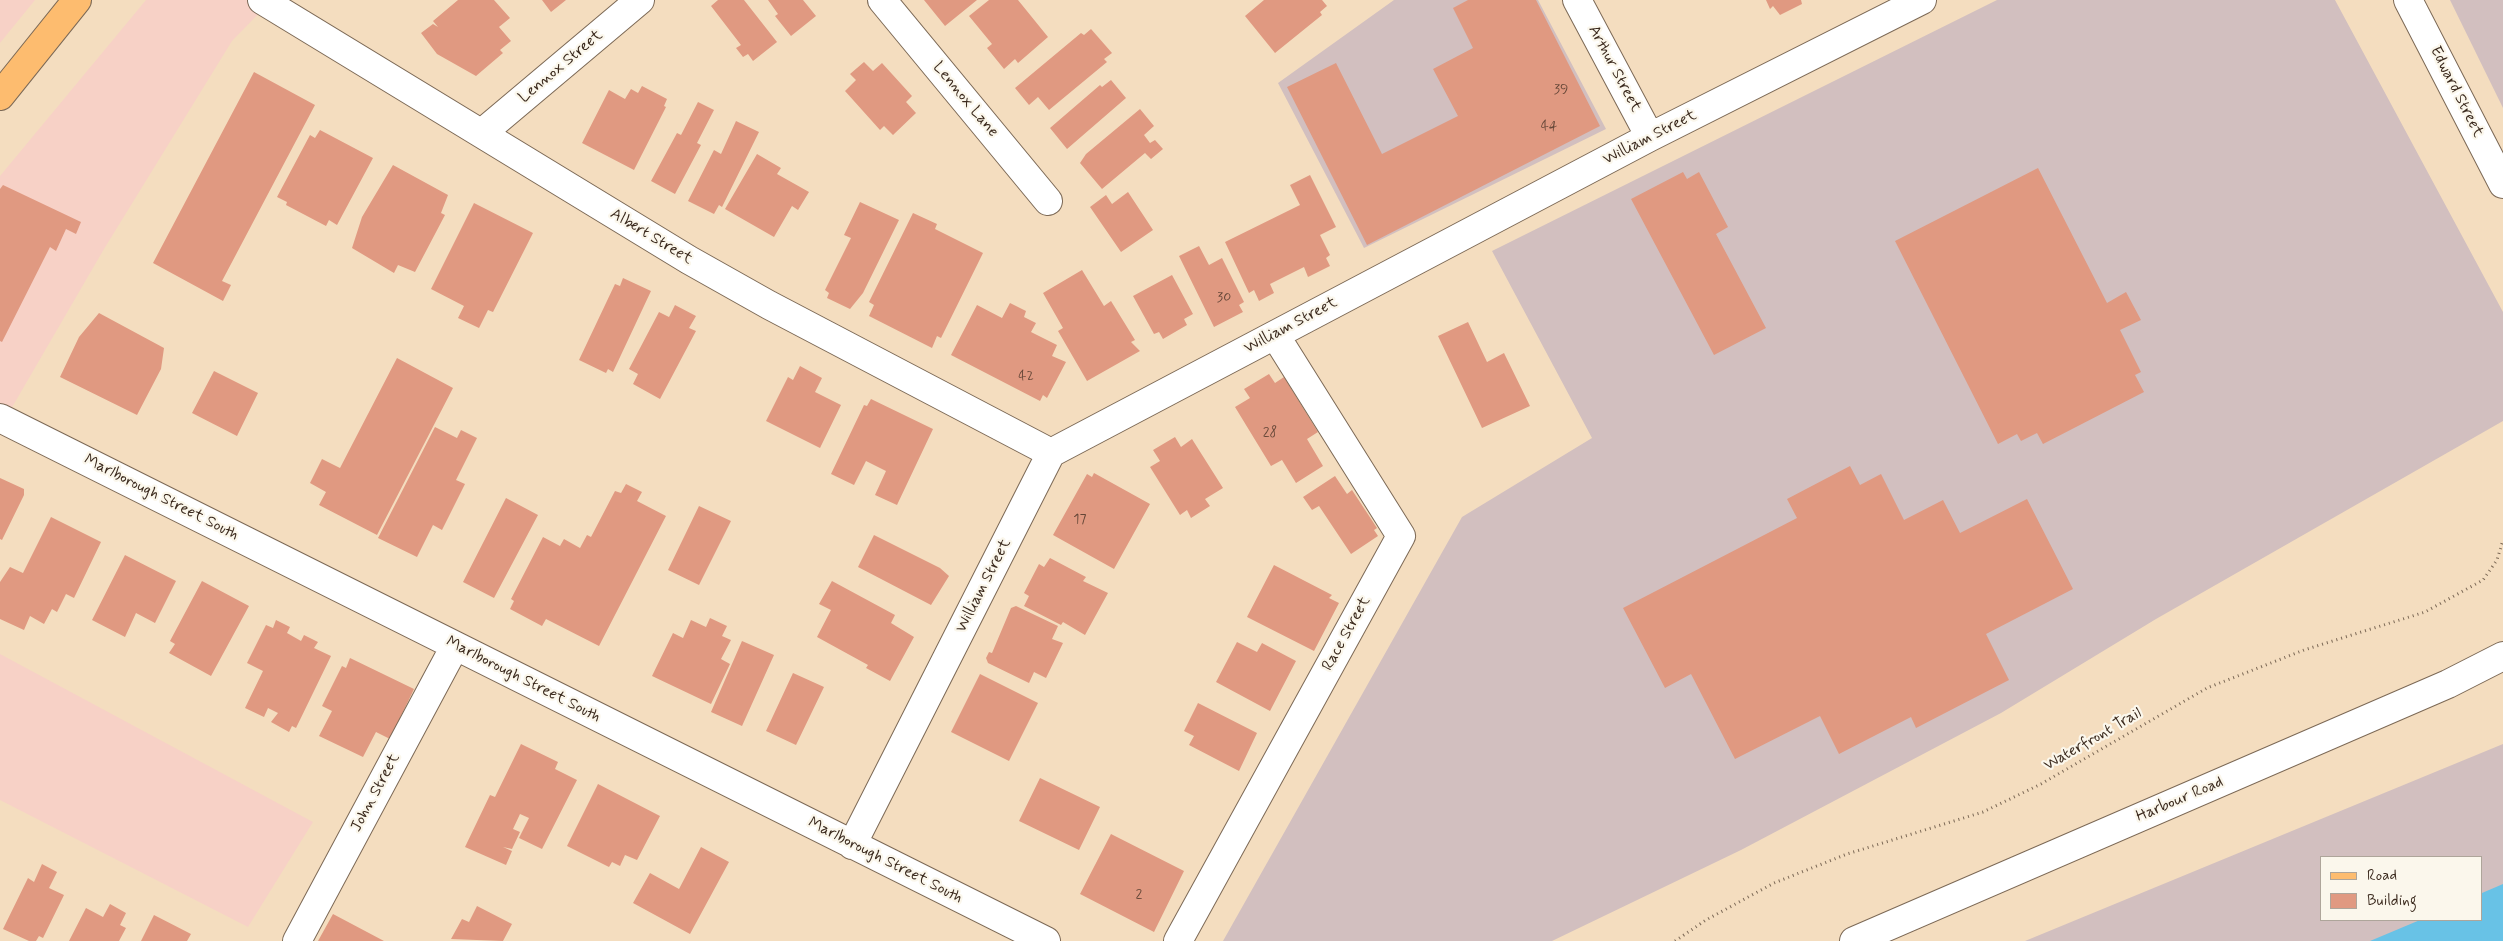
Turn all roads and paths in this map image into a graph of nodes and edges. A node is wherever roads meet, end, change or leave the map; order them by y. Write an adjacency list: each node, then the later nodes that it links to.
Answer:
1 (78, 0): 8 (main road)
2 (262, 0): 9 (street, Albert Street)
3 (640, 0): 9 (street, Lennox Street)
4 (882, 0): 12 (street, Lennox Lane)
5 (1577, 0): 10 (street, Arthur Street)
6 (1922, 0): 10 (street, William Street)
7 (2408, 0): 11 (street, Edward Street)
8 (0, 96)
9 (482, 133): 15 (street, Albert Street)
10 (1650, 138): 13 (street, William Street)
11 (2503, 184)
12 (1048, 201)
13 (1275, 335): 15 (street, William Street); 22 (street, Race Street)
14 (0, 418): 17 (street, Marlborough Street South)
15 (1051, 453): 19 (street, William Street)
16 (2503, 540): 23 (path, Waterfront Trail)
17 (455, 646): 19 (street, Marlborough Street South); 21 (street, John Street)
18 (2503, 656): 24 (street, Harbour Road)
19 (852, 845): 20 (street, Marlborough Street South)
20 (1036, 939)
21 (297, 941)
22 (1178, 941)
23 (1675, 941)
24 (1854, 941)

